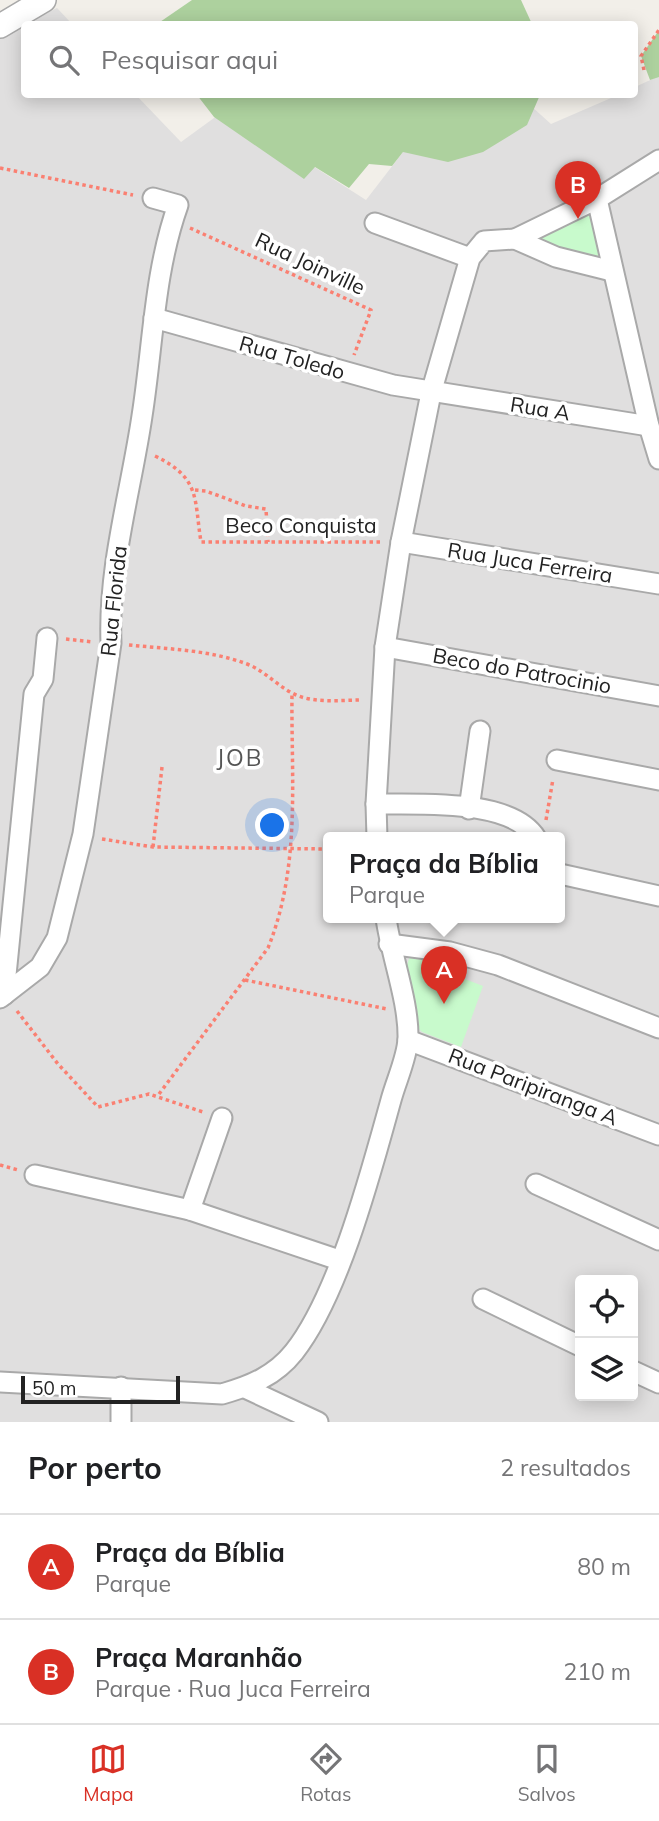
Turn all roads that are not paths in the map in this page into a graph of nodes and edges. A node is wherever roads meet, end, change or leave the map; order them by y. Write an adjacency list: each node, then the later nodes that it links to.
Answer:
1 (44, 0): 2 (street)
2 (0, 26)
3 (659, 160): 5 (street)
4 (153, 198): 10 (street, Rua Florida)
5 (597, 199): 7 (street); 9 (street)
6 (375, 223): 8 (street)
7 (505, 239): 8 (street); 9 (street)
8 (470, 258): 11 (street)
9 (612, 271): 12 (street)
10 (154, 318): 11 (street, Rua Toledo); 31 (street, Rua Florida)
11 (431, 393): 13 (street, Rua A); 15 (street)
12 (651, 396): 13 (street)
13 (649, 426): 14 (street)
14 (659, 458)
15 (401, 542): 16 (street, Rua Juca Ferreira); 18 (street)
16 (659, 583)
17 (47, 638): 31 (street)
18 (386, 647): 19 (street, Beco do Patrocinio); 23 (street)
19 (659, 696)
20 (480, 731): 24 (street)
21 (557, 760): 22 (street)
22 (659, 780)
23 (376, 804): 24 (street); 25 (street)
24 (469, 809): 26 (street)
25 (377, 832)
26 (531, 832)
27 (565, 875): 28 (street)
28 (659, 896)
29 (387, 923): 30 (street)
30 (389, 944): 32 (street); 33 (street)
31 (2, 997)
32 (659, 1028)
33 (408, 1040): 35 (street, Rua Paripiranga A); 40 (street)
34 (222, 1118): 38 (street)
35 (659, 1135)
36 (35, 1175): 38 (street)
37 (536, 1184): 39 (street)
38 (190, 1210): 40 (street)
39 (659, 1240)
40 (339, 1260): 47 (street)
41 (483, 1299): 42 (street)
42 (575, 1344)
43 (638, 1373): 45 (street)
44 (0, 1382): 46 (street)
45 (659, 1383)
46 (121, 1387): 47 (street); 48 (street)
47 (245, 1388): 49 (street)
48 (121, 1422)
49 (318, 1422)

